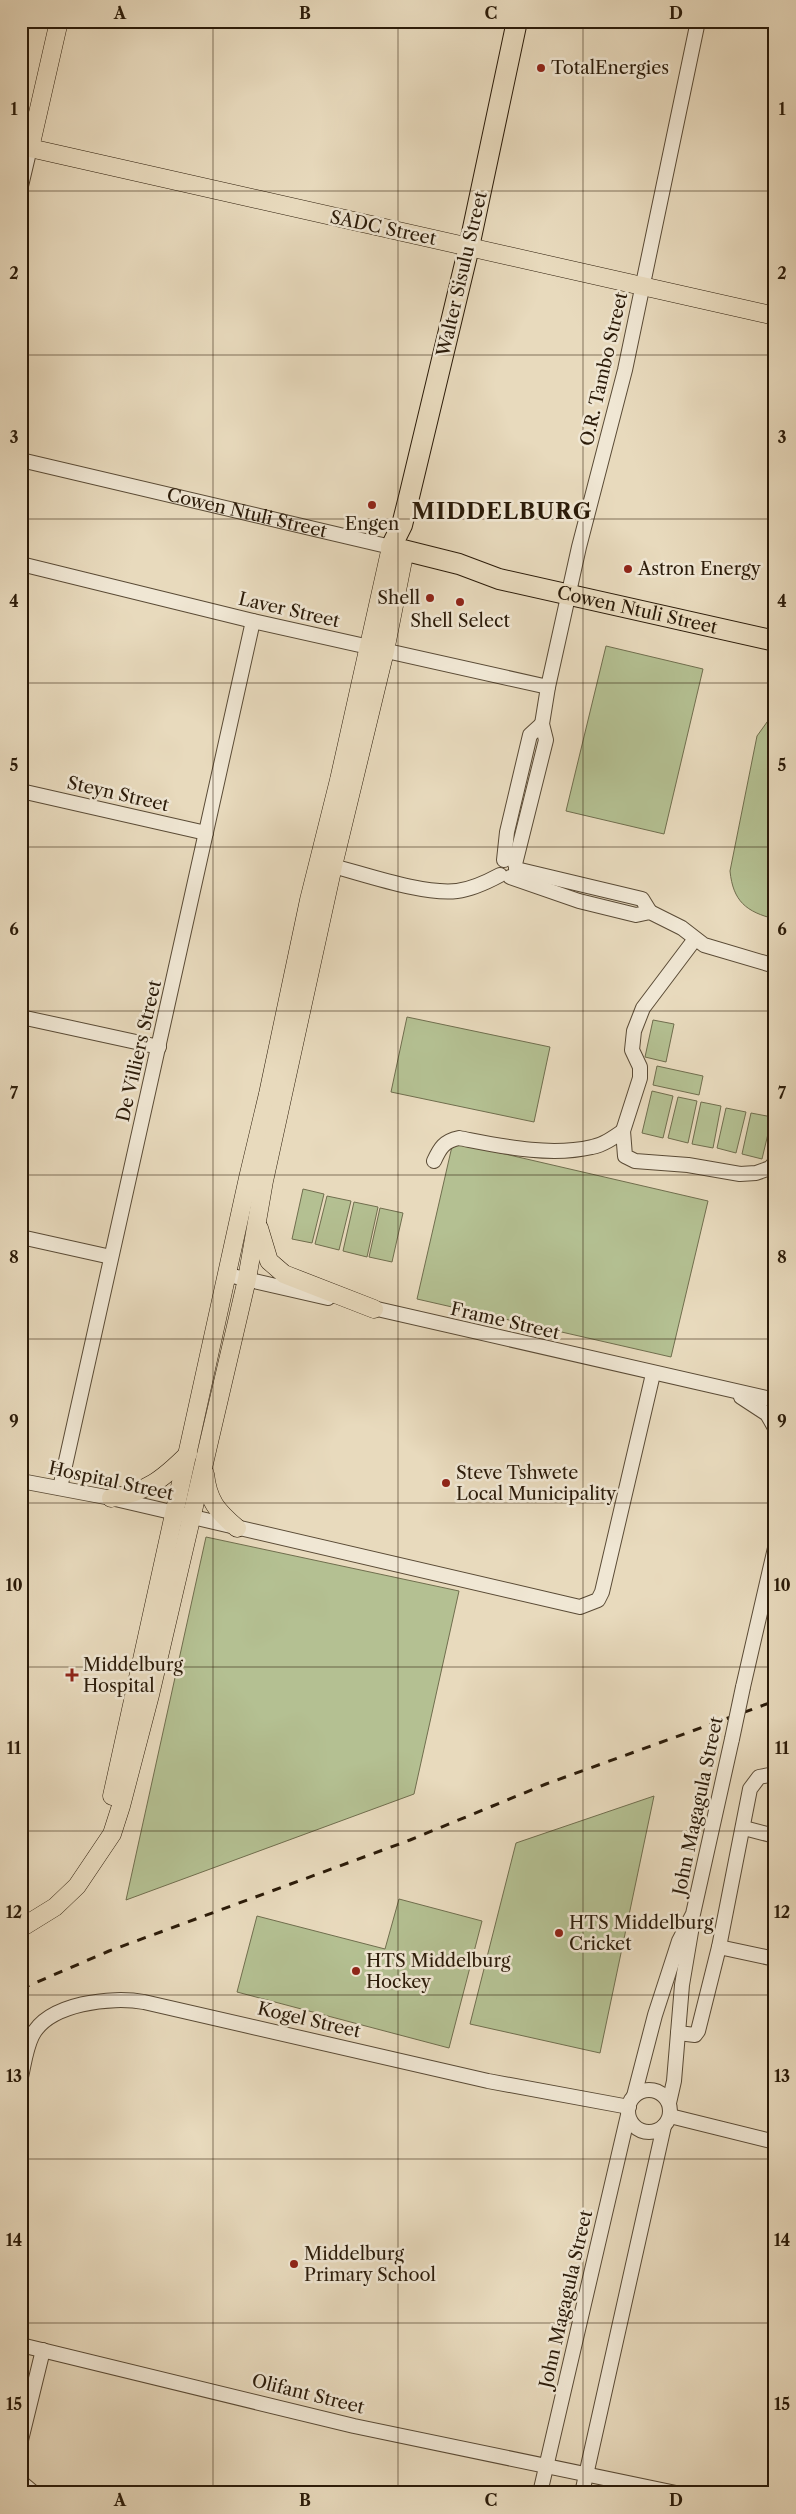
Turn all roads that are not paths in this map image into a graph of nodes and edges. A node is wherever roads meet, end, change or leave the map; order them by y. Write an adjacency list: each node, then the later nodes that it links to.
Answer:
1 (59, 21): 4 (main road)
2 (517, 21): 6 (highway, Walter Sisulu Street)
3 (698, 21): 7 (street, O.R. Tambo Street)
4 (26, 147): 5 (street); 6 (main road, SADC Street)
5 (21, 186)
6 (469, 247): 7 (main road, SADC Street); 10 (highway, Walter Sisulu Street)
7 (642, 286): 8 (main road, SADC Street); 12 (street, O.R. Tambo Street)
8 (775, 316)
9 (21, 460): 10 (street, Cowen Ntuli Street)
10 (398, 549): 12 (highway, Cowen Ntuli Street); 16 (main road)
11 (21, 564): 13 (street, Laver Street)
12 (570, 589): 14 (highway, Cowen Ntuli Street); 15 (highway, Cowen Ntuli Street); 17 (street, O.R. Tambo Street)
13 (253, 621): 16 (street, Laver Street); 22 (street, De Villiers Street)
14 (775, 629)
15 (775, 641)
16 (377, 649): 17 (street, Laver Street); 23 (main road)
17 (548, 688): 18 (street, O.R. Tambo Street)
18 (542, 724): 20 (street, O.R. Tambo Street); 21 (street, O.R. Tambo Street)
19 (21, 791): 22 (street, Steyn Street)
20 (515, 802): 21 (street); 24 (street, O.R. Tambo Street)
21 (530, 806): 24 (street, O.R. Tambo Street)
22 (206, 833): 28 (street, De Villiers Street)
23 (326, 864): 24 (street); 32 (main road)
24 (509, 869): 25 (street)
25 (696, 939): 26 (street); 29 (street)
26 (775, 966)
27 (21, 1016): 28 (street)
28 (159, 1047): 35 (street, De Villiers Street)
29 (623, 1131): 30 (street); 31 (street)
30 (434, 1161)
31 (775, 1162)
32 (256, 1180): 33 (main road); 36 (main road)
33 (257, 1218): 37 (main road); 38 (main road)
34 (21, 1237): 35 (street)
35 (111, 1257): 46 (street, De Villiers Street)
36 (228, 1275): 37 (street, Frame Street); 43 (main road)
37 (247, 1279): 38 (street, Frame Street); 44 (main road)
38 (374, 1309): 39 (street, Frame Street)
39 (653, 1374): 40 (street, Frame Street); 50 (street, Hospital Street)
40 (732, 1392): 41 (street, Frame Street); 42 (street)
41 (775, 1400)
42 (775, 1428)
43 (188, 1454): 47 (main road); 48 (main road)
44 (204, 1464): 49 (main road); 50 (main road)
45 (21, 1481): 46 (street, Hospital Street)
46 (60, 1488): 47 (street, Hospital Street)
47 (111, 1498): 48 (street, Hospital Street)
48 (174, 1514): 49 (street, Hospital Street); 55 (main road)
49 (192, 1518): 50 (street, Hospital Street); 55 (main road)
50 (238, 1528)
51 (775, 1548): 56 (street, John Magagula Street, bridge)
52 (775, 1774): 53 (street)
53 (744, 1828): 54 (street); 58 (street)
54 (775, 1836)
55 (103, 1846): 57 (main road)
56 (693, 1914): 60 (street); 62 (street, John Magagula Street)
57 (21, 1928)
58 (719, 1947): 59 (street); 60 (street)
59 (775, 1959)
60 (678, 2033): 63 (street)
61 (21, 2078): 62 (street, Kogel Street)
62 (630, 2106): 63 (street); 63 (street); 68 (street, John Magagula Street)
63 (667, 2115): 64 (street); 69 (street)
64 (775, 2142)
65 (21, 2345): 66 (street, Olifant Street)
66 (42, 2350): 67 (street); 68 (street, Olifant Street)
67 (21, 2440)
68 (546, 2464): 69 (street, Olifant Street); 72 (street, John Magagula Street)
69 (587, 2473): 73 (street); 74 (street, Olifant Street)
70 (21, 2482): 71 (street)
71 (34, 2493)
72 (540, 2493)
73 (582, 2493)
74 (676, 2493)

